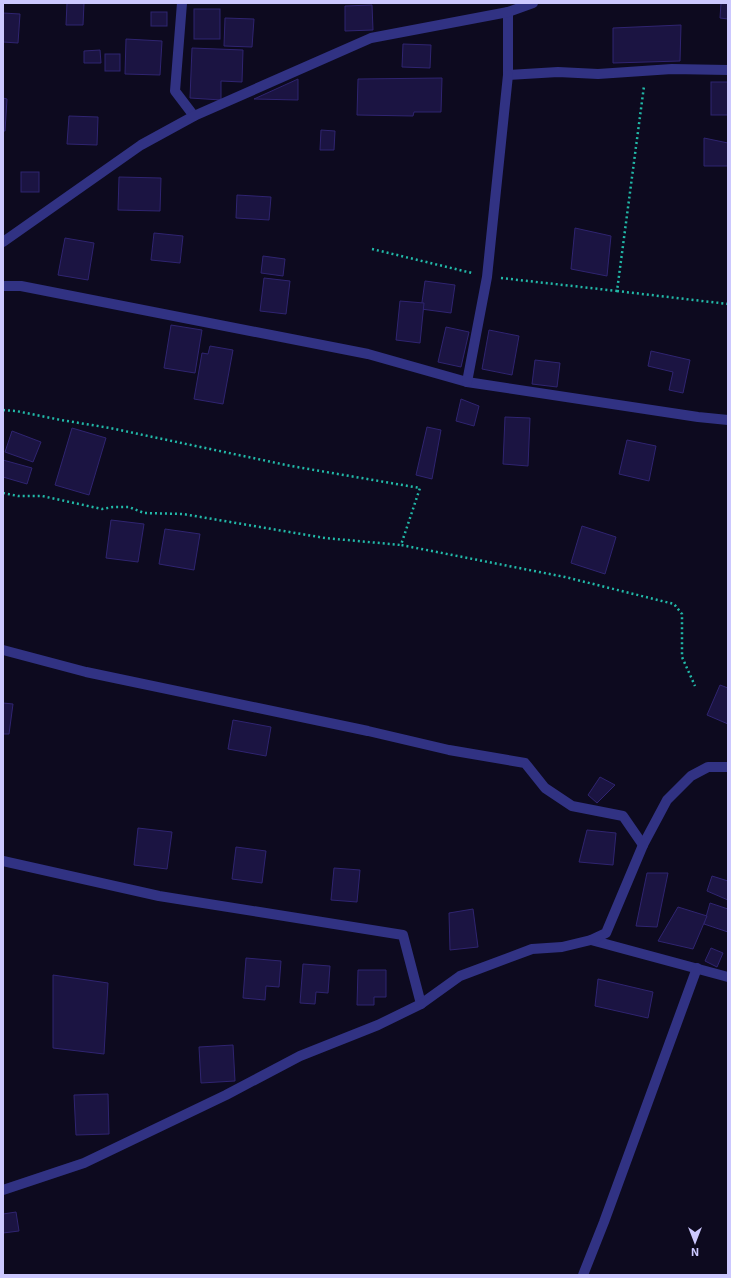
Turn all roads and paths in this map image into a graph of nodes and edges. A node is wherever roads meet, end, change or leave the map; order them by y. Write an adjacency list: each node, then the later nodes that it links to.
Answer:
1 (182, 3): 7 (street)
2 (533, 3): 3 (street)
3 (508, 12): 6 (street); 7 (street)
4 (728, 70): 5 (street)
5 (646, 71): 6 (street); 14 (path)
6 (508, 75): 10 (street)
7 (194, 116): 8 (street)
8 (3, 242)
9 (372, 249): 10 (path)
10 (487, 277): 14 (path); 16 (street)
11 (3, 281): 13 (street)
12 (3, 286): 13 (street)
13 (21, 286): 16 (street)
14 (617, 291): 15 (path)
15 (728, 304)
16 (467, 382): 18 (street)
17 (3, 410): 20 (path)
18 (728, 420)
19 (3, 493): 20 (path)
20 (400, 545): 22 (path)
21 (3, 650): 24 (street)
22 (695, 686)
23 (728, 767): 24 (street)
24 (643, 845): 26 (street)
25 (3, 861): 29 (street)
26 (591, 940): 27 (street); 29 (street)
27 (697, 968): 28 (street); 31 (street)
28 (728, 977)
29 (421, 1004): 30 (street)
30 (3, 1190)
31 (583, 1275)

